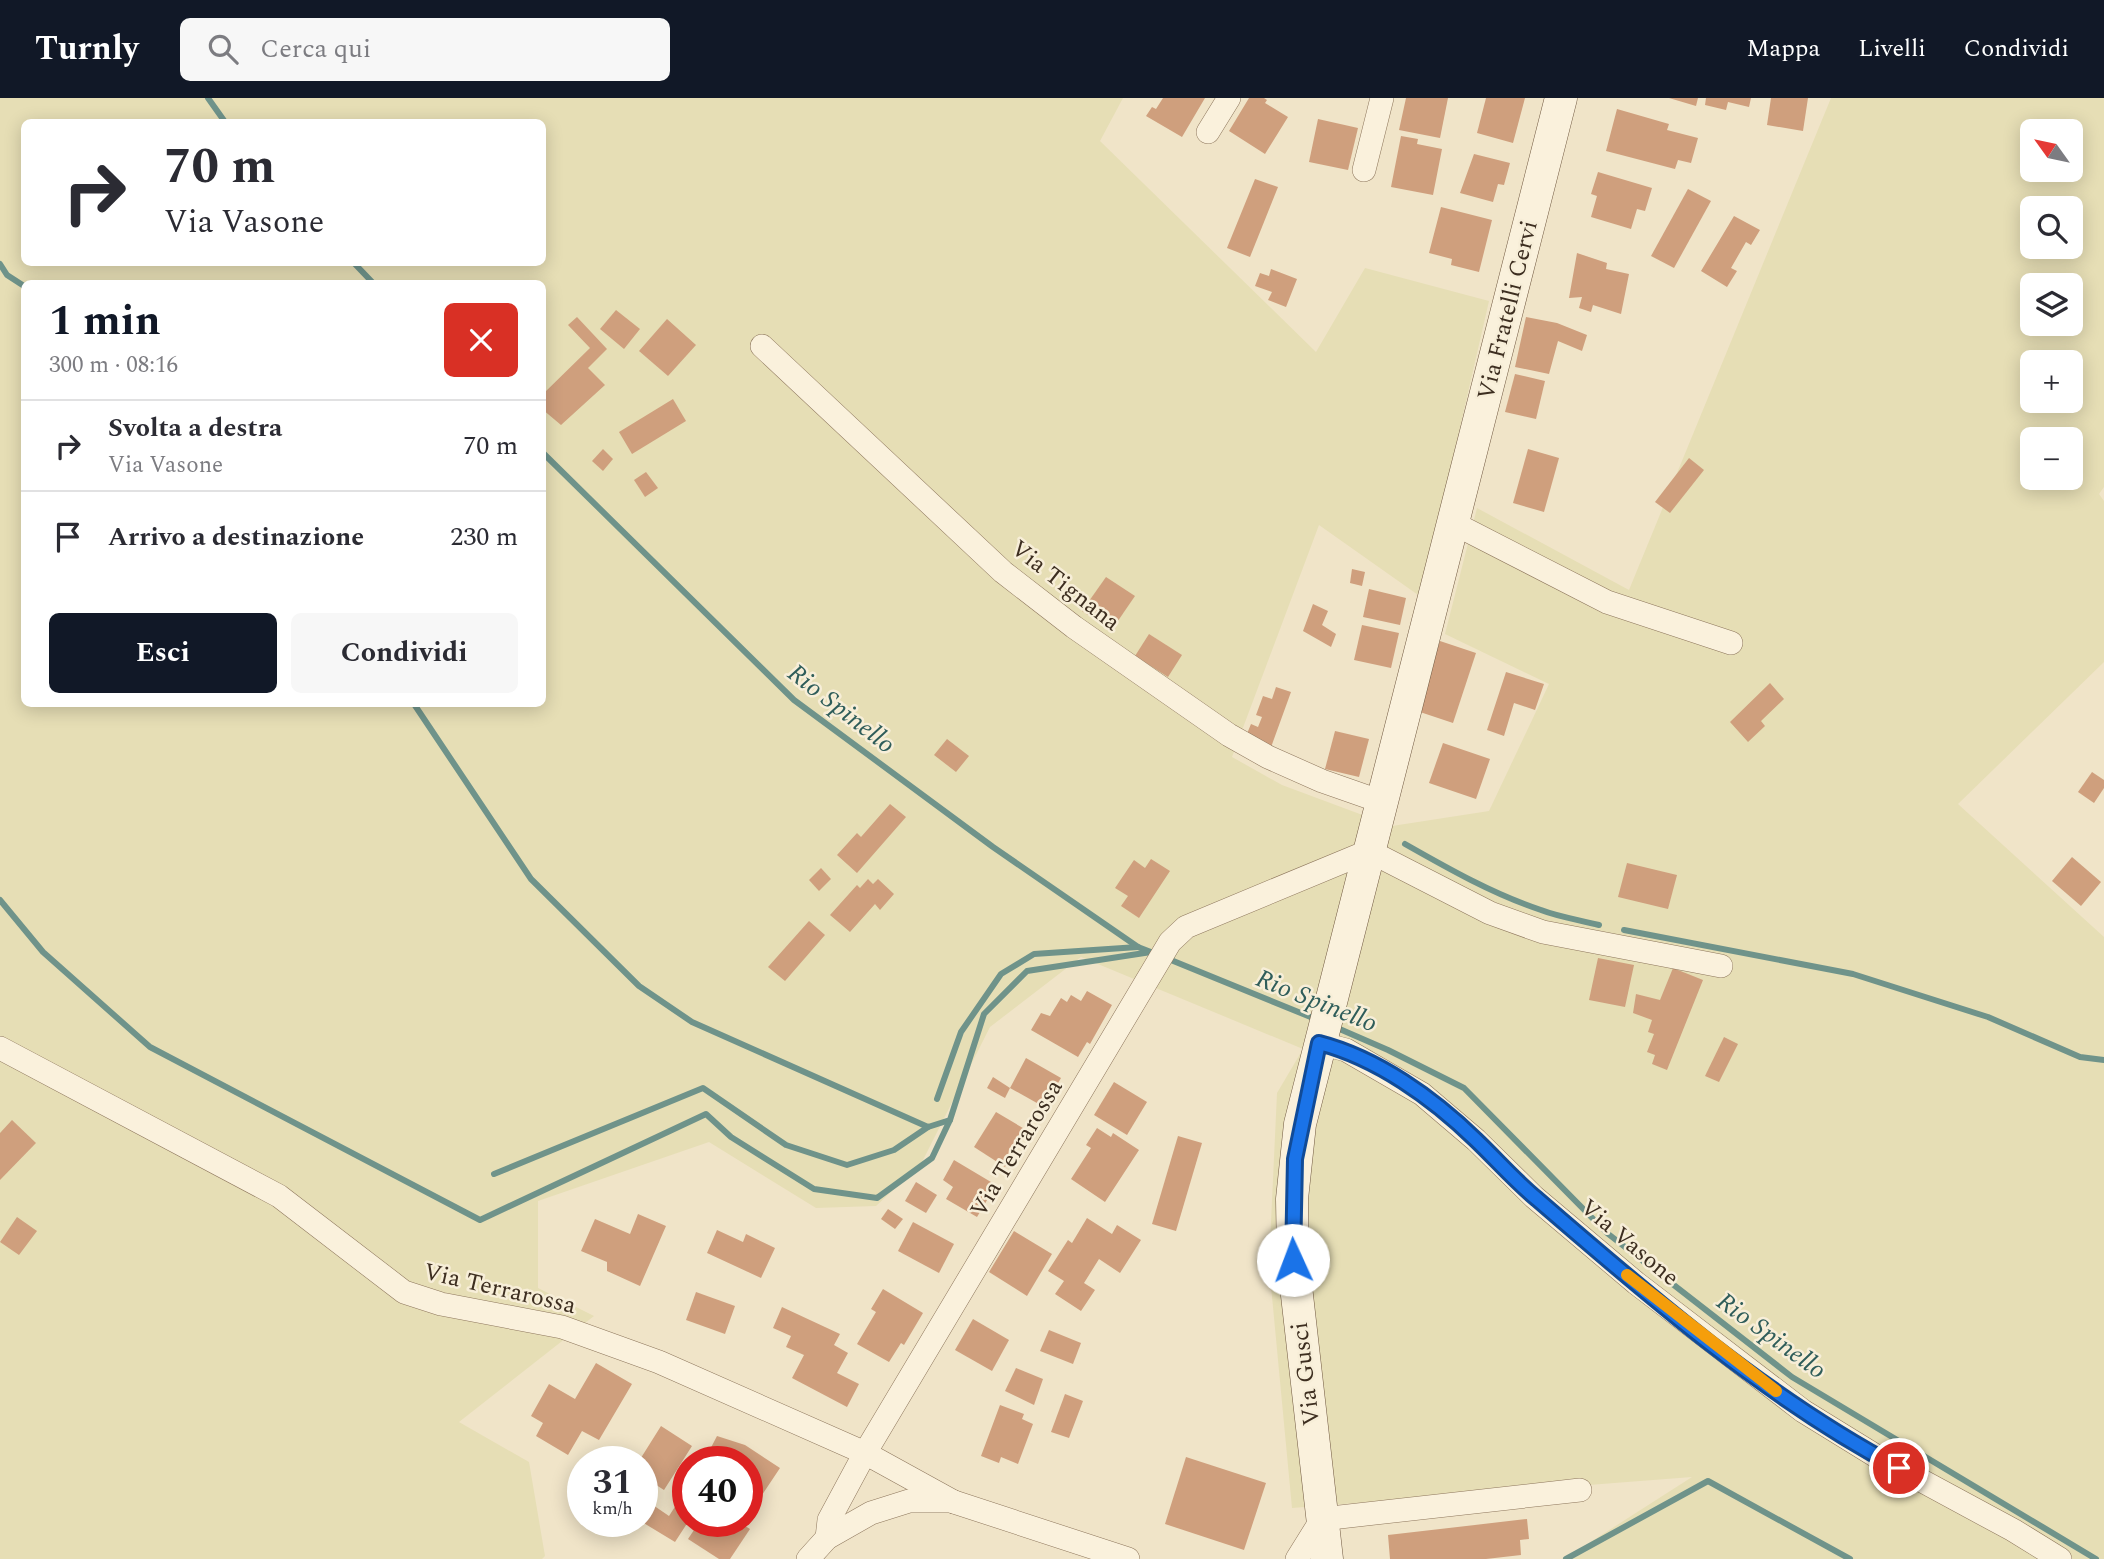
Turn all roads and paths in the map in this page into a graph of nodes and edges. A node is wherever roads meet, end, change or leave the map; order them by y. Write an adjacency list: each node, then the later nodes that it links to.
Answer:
1 (1229, 98): 4 (street)
2 (1382, 98): 5 (street)
3 (1561, 98): 7 (street, Via Fratelli Cervi)
4 (1208, 132)
5 (1364, 170)
6 (762, 346): 9 (street, Via Tignana)
7 (1453, 523): 8 (street); 9 (street, Via Fratelli Cervi)
8 (1731, 643)
9 (1382, 802): 10 (street, Via Fratelli Cervi)
10 (1369, 851): 11 (street); 12 (street, Via Fratelli Cervi); 14 (street, Via Terrarossa)
11 (1721, 966)
12 (1322, 1033): 17 (street, Via Gusci); 23 (street, Via Vasone)
13 (0, 1048): 14 (street, Via Terrarossa)
14 (865, 1453): 16 (street, Via Terrarossa); 18 (street, Via Terrarossa)
15 (1580, 1490): 17 (street)
16 (954, 1502): 18 (street); 20 (street)
17 (1322, 1519): 21 (street); 22 (street, Via Gusci)
18 (827, 1538): 19 (street)
19 (808, 1559)
20 (1128, 1559)
21 (1297, 1559)
22 (1327, 1559)
23 (2060, 1559)

